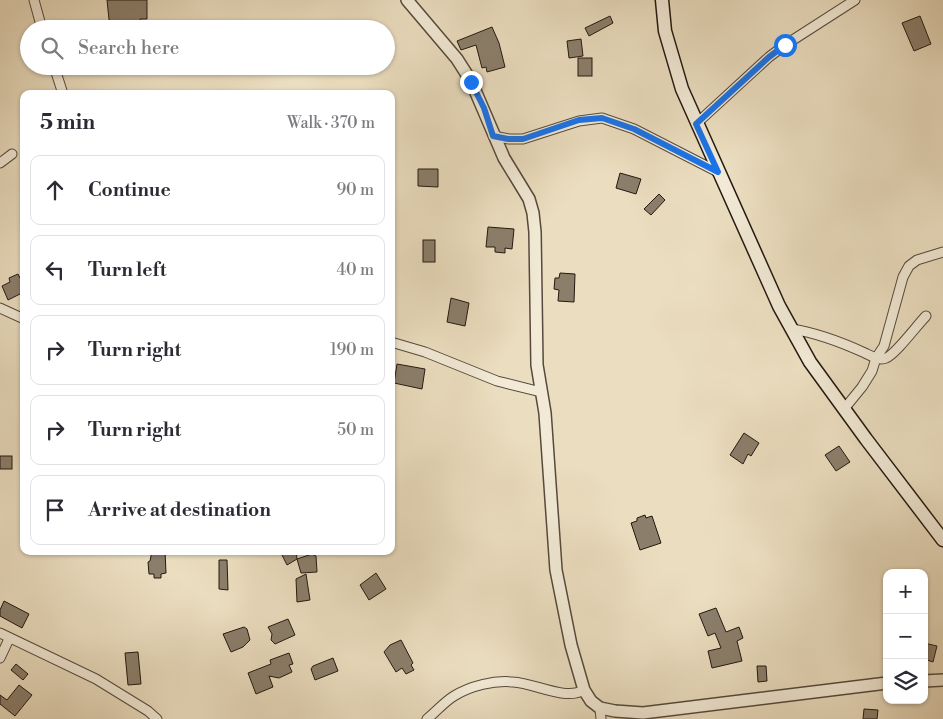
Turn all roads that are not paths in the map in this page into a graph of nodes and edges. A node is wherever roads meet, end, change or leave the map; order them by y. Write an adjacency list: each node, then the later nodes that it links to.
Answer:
1 (34, 0): 5 (street)
2 (662, 0): 8 (main road)
3 (855, 0): 8 (street)
4 (409, 1): 9 (street)
5 (40, 20)
6 (57, 75): 7 (street)
7 (61, 90)
8 (696, 124): 12 (main road)
9 (493, 136): 12 (street); 20 (street)
10 (12, 154): 11 (street)
11 (0, 163)
12 (718, 172): 17 (main road)
13 (943, 252): 19 (street)
14 (0, 308): 16 (street)
15 (926, 316): 19 (street)
16 (20, 317)
17 (792, 329): 19 (street); 21 (main road)
18 (395, 343): 20 (street)
19 (876, 358): 21 (street)
20 (541, 392): 29 (street)
21 (844, 409): 22 (main road)
22 (943, 540)
23 (0, 634): 24 (street)
24 (9, 639): 25 (street); 32 (street)
25 (0, 658)
26 (943, 680): 27 (street)
27 (928, 681)
28 (883, 684): 31 (street)
29 (584, 690): 30 (street); 33 (street)
30 (600, 713): 31 (street)
31 (642, 716)
32 (157, 719)
33 (427, 719)

